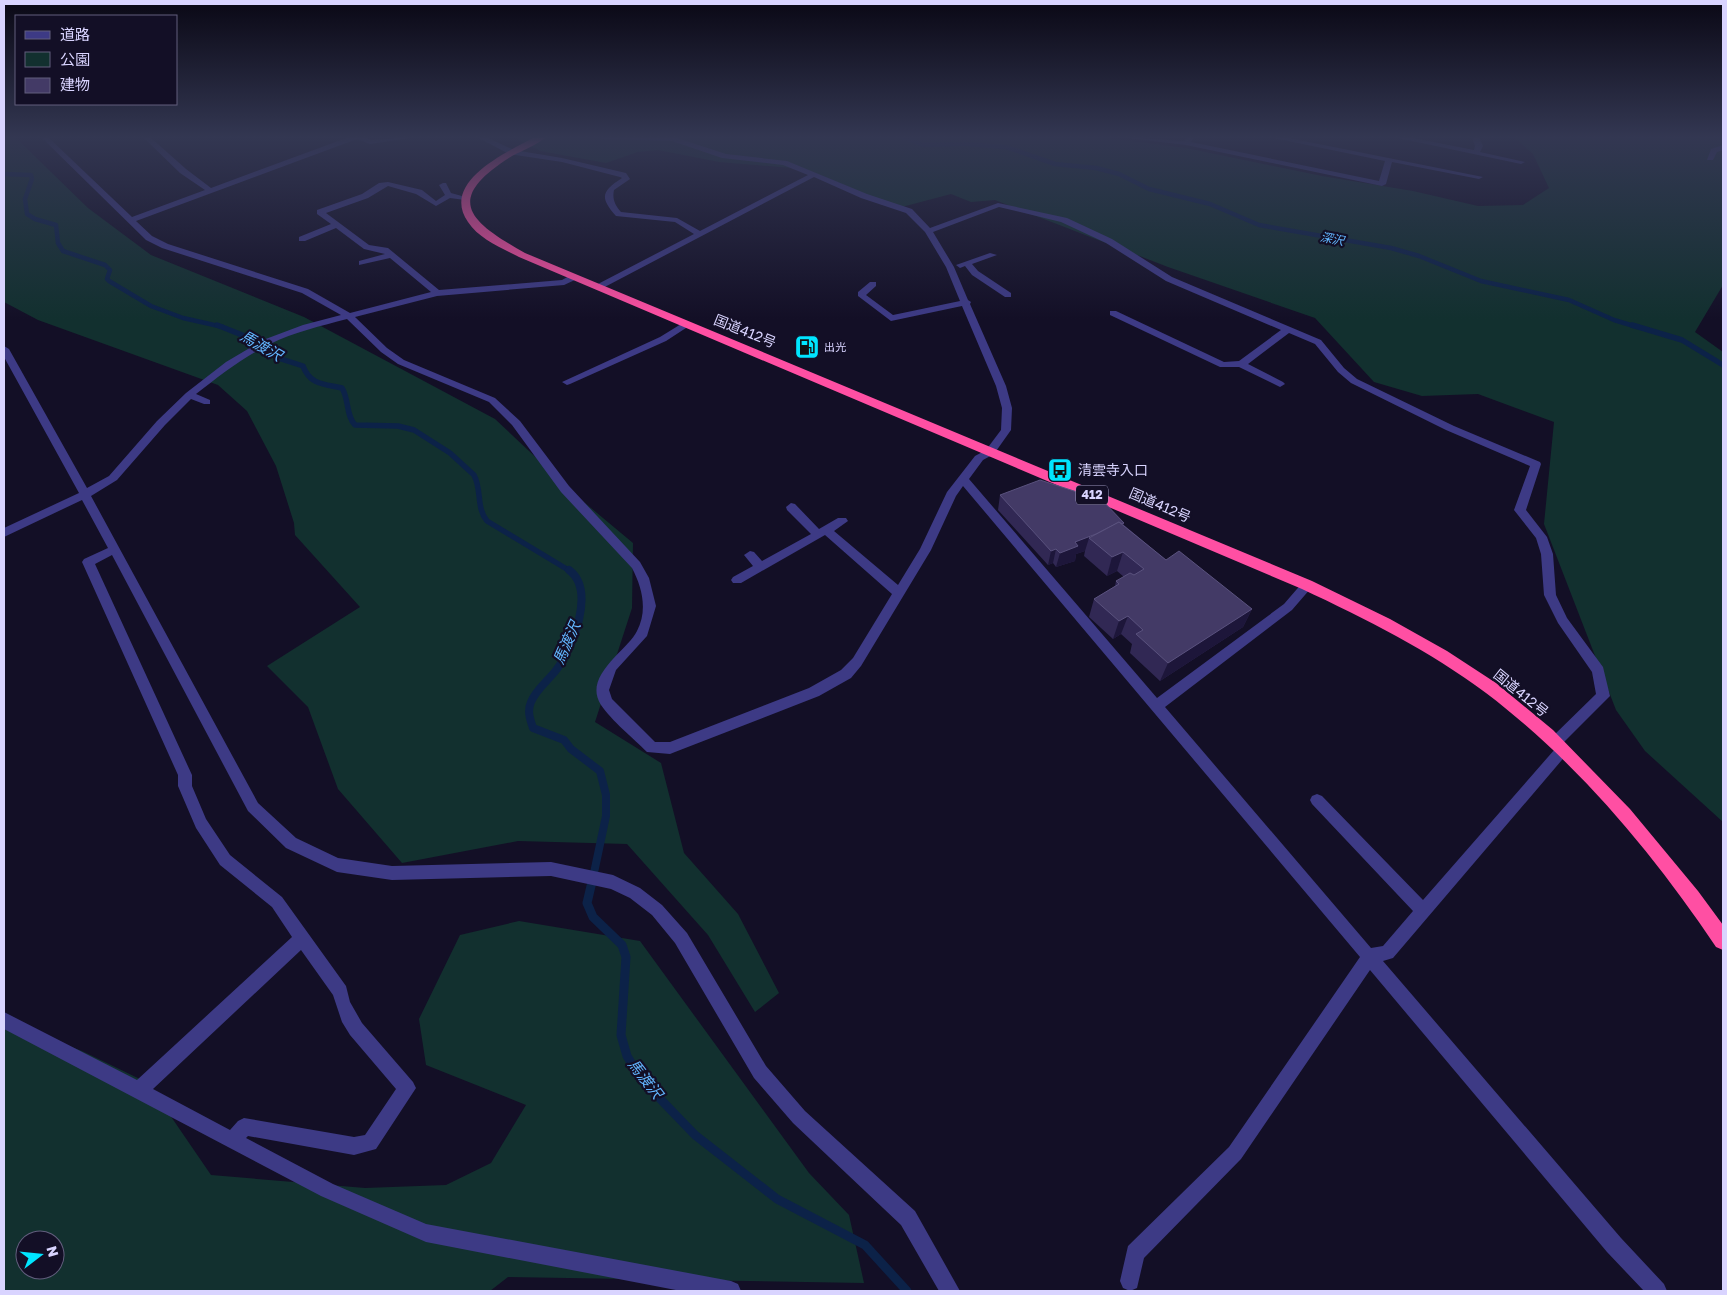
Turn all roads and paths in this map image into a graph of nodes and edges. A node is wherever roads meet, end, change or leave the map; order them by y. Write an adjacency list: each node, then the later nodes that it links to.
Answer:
1 (107, 197): 11 (street)
2 (193, 197): 11 (street)
3 (361, 197): 12 (street)
4 (427, 197): 5 (street)
5 (447, 197)
6 (460, 197): 10 (street)
7 (608, 197): 14 (street)
8 (770, 197): 14 (street)
9 (868, 197): 13 (street)
10 (465, 198): 21 (highway, 国道412号 / 412)
11 (131, 220): 28 (street)
12 (338, 224): 15 (street); 17 (street)
13 (928, 231): 20 (street); 33 (street)
14 (699, 234): 23 (street)
15 (302, 239)
16 (993, 254): 19 (street)
17 (392, 256): 18 (street); 24 (street)
18 (362, 263)
19 (968, 264): 20 (street); 25 (street)
20 (950, 267): 26 (street)
21 (574, 277): 23 (highway, 国道412号 / 412); 24 (street)
22 (874, 284): 29 (street)
23 (599, 287): 30 (highway, 国道412号 / 412)
24 (437, 293): 28 (street)
25 (1008, 295)
26 (966, 302): 29 (street); 41 (street)
27 (1113, 313): 34 (street)
28 (349, 316): 39 (street); 53 (street)
29 (891, 318): 32 (street)
30 (686, 324): 37 (street); 41 (highway, 国道412号 / 412)
31 (1164, 326): 34 (street)
32 (903, 327)
33 (1288, 329): 36 (street); 55 (street)
34 (1154, 332): 36 (street)
35 (4, 349): 43 (street)
36 (1241, 364): 38 (street)
37 (568, 382)
38 (1280, 384)
39 (189, 395): 40 (street); 43 (street)
40 (207, 402)
41 (990, 452): 42 (street); 52 (highway, 国道412号 / 412)
42 (963, 479): 53 (street); 54 (street)
43 (84, 495): 47 (street); 48 (street)
44 (791, 507): 46 (street)
45 (842, 521): 46 (street)
46 (822, 532): 50 (street); 53 (street)
47 (4, 534)
48 (113, 550): 58 (street); 66 (street)
49 (750, 556): 50 (street)
50 (761, 567): 51 (street)
51 (738, 580)
52 (1307, 585): 54 (street); 55 (highway, 国道412号 / 412)
53 (899, 593)
54 (1156, 706): 60 (street)
55 (1559, 746): 57 (street); 59 (highway, 国道412号 / 412)
56 (1318, 800): 57 (street)
57 (1423, 910): 60 (street)
58 (302, 939): 62 (street); 63 (street)
59 (1723, 941)
60 (1370, 956): 64 (street); 67 (street)
61 (4, 1020): 62 (street)
62 (138, 1090): 63 (street)
63 (234, 1139): 65 (street)
64 (1130, 1282)
65 (731, 1291)
66 (950, 1291)
67 (1656, 1291)

